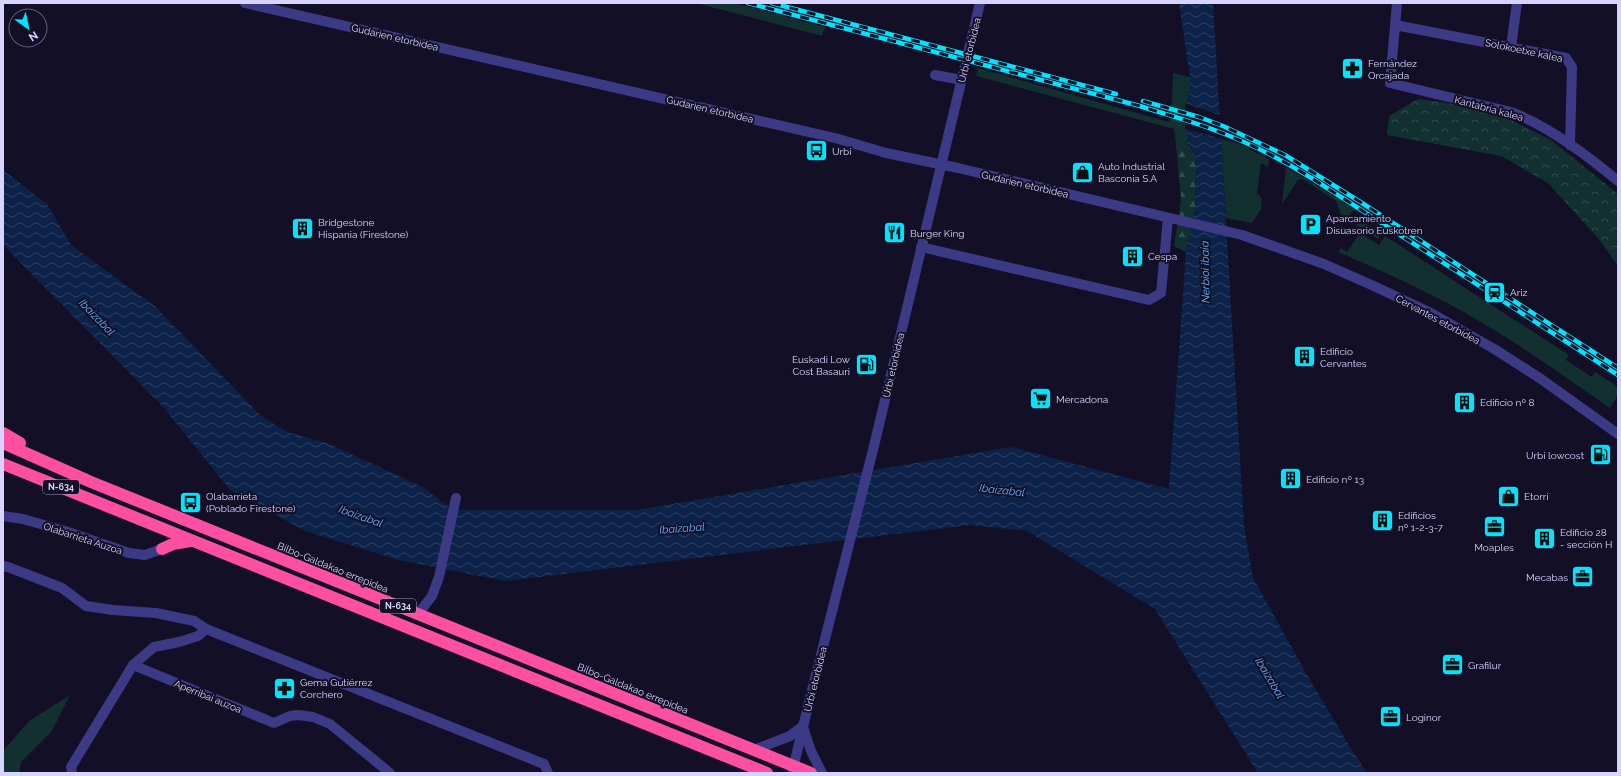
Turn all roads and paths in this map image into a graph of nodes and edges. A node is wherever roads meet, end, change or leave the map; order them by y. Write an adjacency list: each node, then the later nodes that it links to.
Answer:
1 (245, 3): 10 (street, Gudarien etorbidea)
2 (980, 3): 8 (street, Urbi etorbidea)
3 (1397, 3): 5 (street)
4 (1517, 3): 6 (street)
5 (1395, 25): 6 (street, Solokoetxe kalea); 9 (street, Kantabria kalea)
6 (1511, 47): 9 (street, Solokoetxe kalea)
7 (934, 75): 8 (street)
8 (962, 80): 10 (street, Urbi etorbidea)
9 (1570, 145): 11 (street, Kantabria kalea)
10 (940, 165): 12 (street, Gudarien etorbidea); 14 (street, Urbi etorbidea)
11 (1618, 181)
12 (1171, 219): 13 (street, Gudarien etorbidea); 14 (street)
13 (1242, 235): 16 (street, Cervantes etorbidea)
14 (921, 247): 29 (street, Urbi etorbidea)
15 (3, 433): 18 (highway)
16 (1618, 434)
17 (3, 443): 18 (highway, Bilbo-Galdakao errepidea / N-634)
18 (44, 461): 26 (highway, Bilbo-Galdakao errepidea / N-634)
19 (6, 466): 22 (highway, N-634)
20 (456, 498): 26 (street)
21 (3, 516): 24 (street, Olabarrieta Auzoa)
22 (154, 525): 23 (highway, N-634); 24 (highway)
23 (192, 541): 24 (highway); 35 (highway, N-634)
24 (162, 549)
25 (3, 566): 27 (street)
26 (418, 614): 30 (highway, Bilbo-Galdakao errepidea / N-634)
27 (206, 629): 28 (street); 34 (street)
28 (133, 665): 32 (street); 33 (street, Aperribai auzoa)
29 (803, 726): 30 (street, Urbi etorbidea); 31 (street, Urbi etorbidea); 37 (street, Urbi etorbidea)
30 (754, 750): 31 (highway, Bilbo-Galdakao errepidea / N-634)
31 (793, 770): 36 (highway, Bilbo-Galdakao errepidea / N-634)
32 (72, 773)
33 (390, 773)
34 (548, 773)
35 (767, 773)
36 (811, 773)
37 (822, 773)

